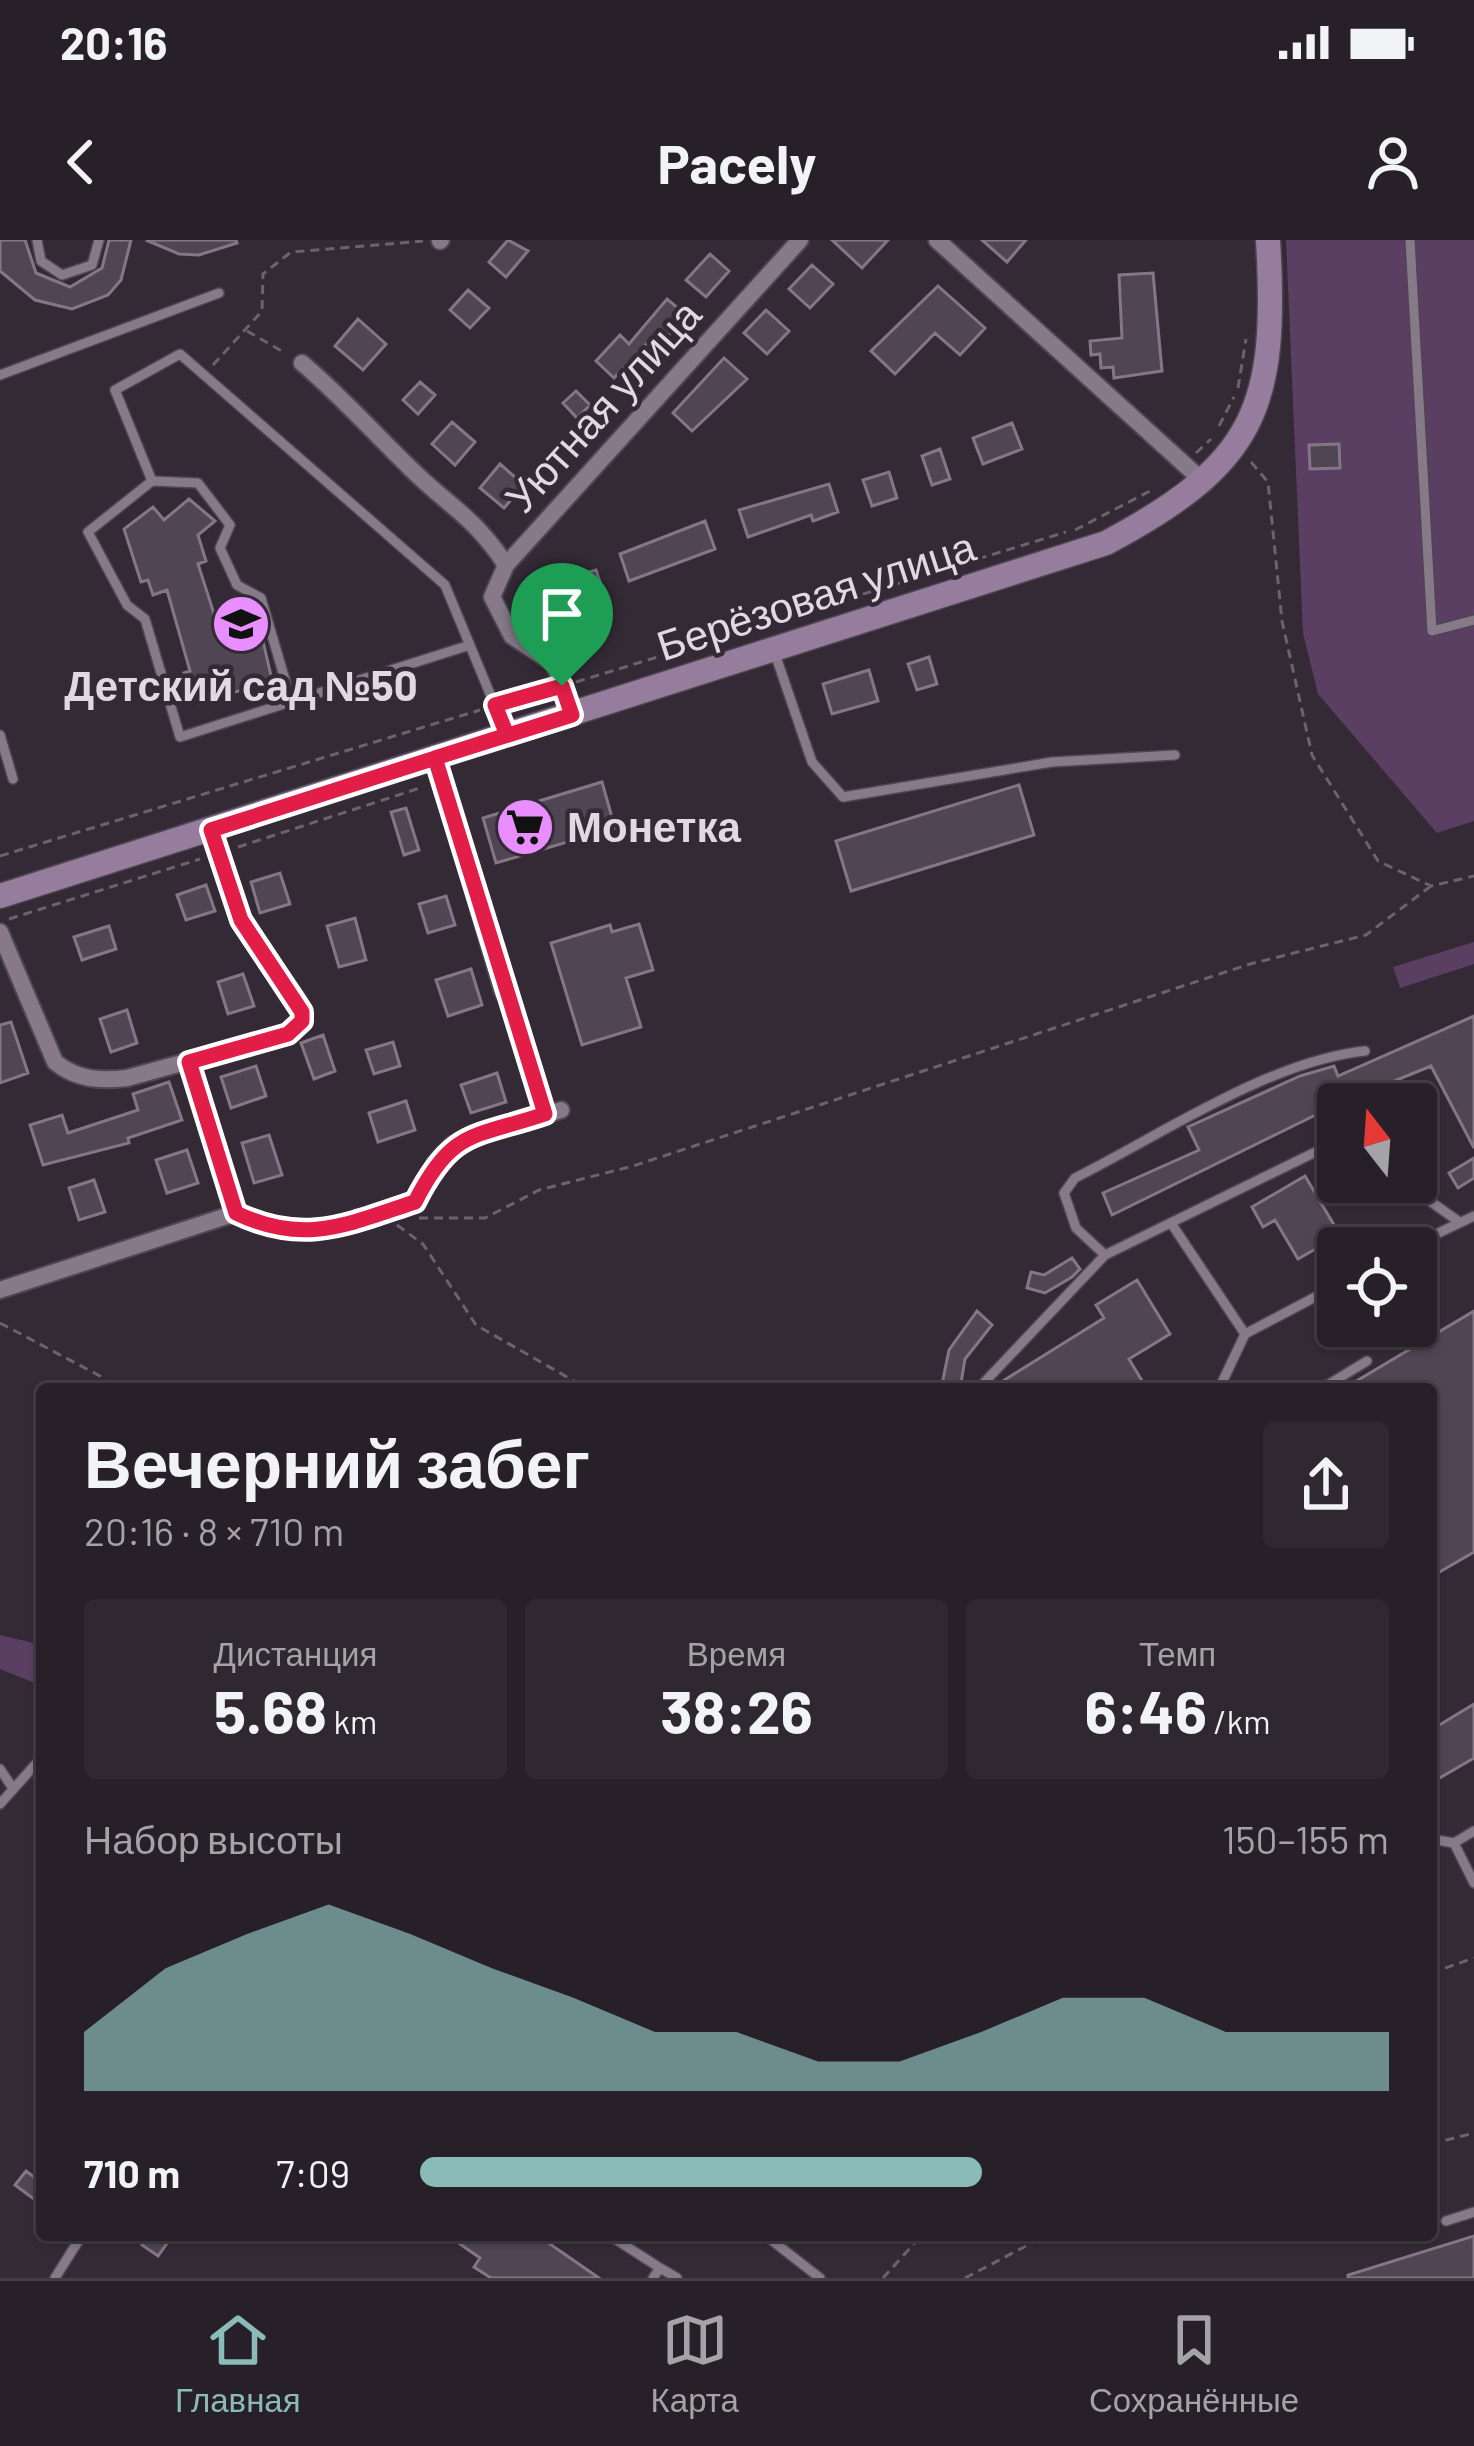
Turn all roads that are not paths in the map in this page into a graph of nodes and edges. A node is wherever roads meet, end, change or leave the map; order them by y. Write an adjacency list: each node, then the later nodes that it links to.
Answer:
1 (37, 240): 2 (lane)
2 (98, 240)
3 (800, 240): 12 (street, Уютная улица)
4 (938, 240): 11 (street)
5 (1268, 240): 11 (main road, Берёзовая улица)
6 (1410, 240): 13 (lane)
7 (219, 293): 9 (lane)
8 (302, 364): 12 (street)
9 (0, 375)
10 (152, 481): 14 (lane); 16 (lane); 16 (lane)
11 (1204, 483): 15 (main road, Берёзовая улица)
12 (506, 566): 17 (street)
13 (1474, 620)
14 (470, 645): 16 (lane); 18 (lane)
15 (773, 650): 17 (main road, Берёзовая улица); 20 (lane)
16 (291, 700)
17 (572, 715): 18 (main road, Берёзовая улица)
18 (507, 735): 21 (main road, Берёзовая улица)
19 (0, 736): 22 (lane)
20 (1175, 755)
21 (435, 758): 23 (main road, Берёзовая улица); 26 (street)
22 (13, 779)
23 (211, 830): 24 (main road, Берёзовая улица); 28 (street)
24 (0, 895)
25 (0, 932): 28 (street)
26 (503, 992)
27 (1364, 1051): 37 (lane)
28 (189, 1062): 32 (street)
29 (553, 1112): 32 (street)
30 (1317, 1151): 35 (lane)
31 (1433, 1203): 34 (lane)
32 (236, 1213): 38 (street)
33 (1474, 1216): 34 (lane)
34 (1458, 1221): 36 (lane)
35 (1171, 1223): 37 (lane); 40 (lane)
36 (1437, 1232)
37 (1105, 1255): 42 (lane)
38 (0, 1290)
39 (1317, 1296): 40 (lane)
40 (1245, 1334): 43 (lane)
41 (1367, 1361): 44 (lane)
42 (984, 1383)
43 (1222, 1383)
44 (1331, 1383)
45 (36, 1763): 47 (lane)
46 (0, 1768): 47 (lane)
47 (12, 1787): 48 (lane)
48 (0, 1804)
49 (1474, 1831): 51 (lane)
50 (1437, 1840): 51 (lane)
51 (1454, 1843): 52 (lane)
52 (1474, 1882)
53 (1474, 2212): 54 (lane)
54 (1447, 2221)
55 (78, 2241): 59 (lane)
56 (617, 2241): 58 (lane)
57 (774, 2241): 61 (lane)
58 (657, 2273): 60 (lane)
59 (55, 2278)
60 (677, 2278)
61 (820, 2278)

